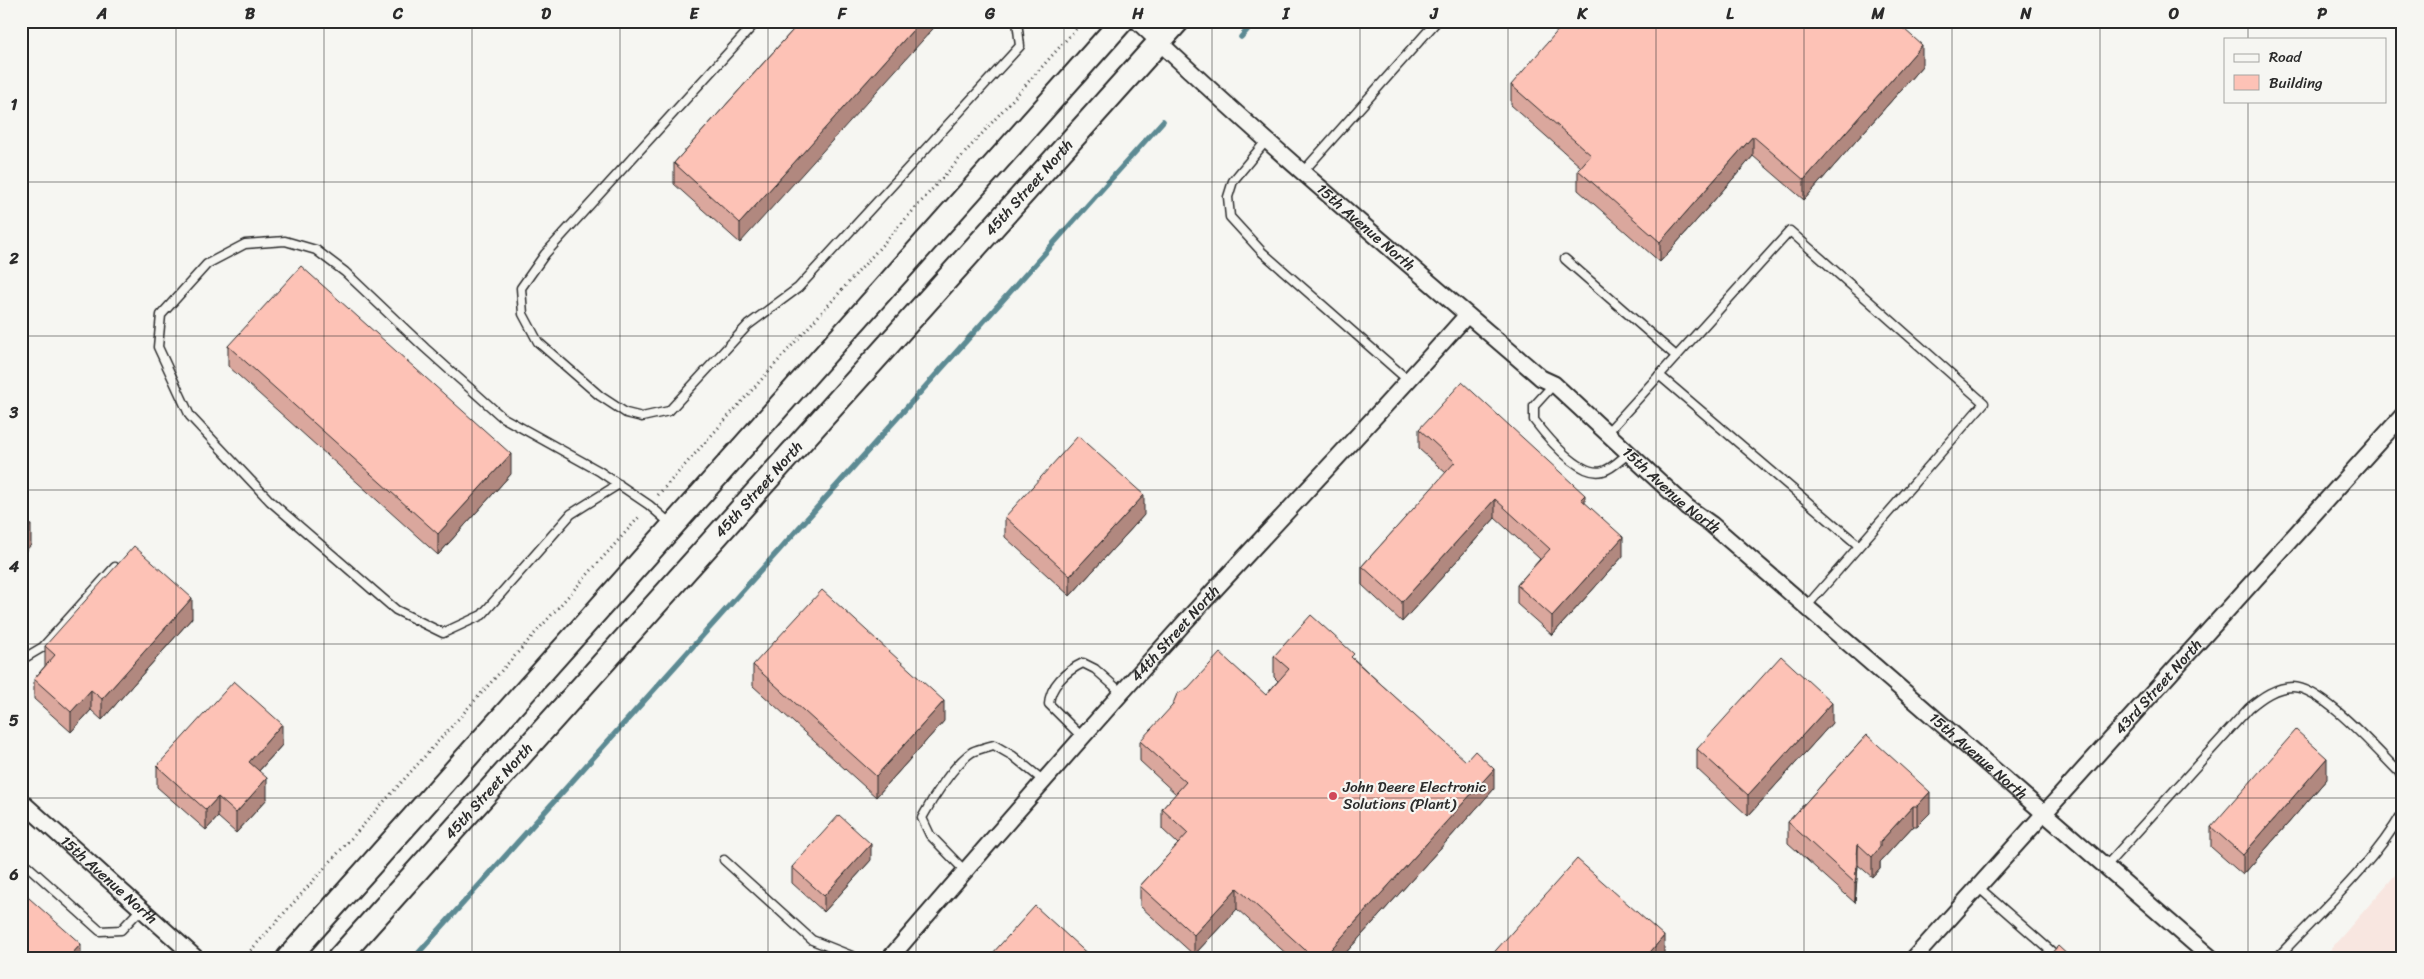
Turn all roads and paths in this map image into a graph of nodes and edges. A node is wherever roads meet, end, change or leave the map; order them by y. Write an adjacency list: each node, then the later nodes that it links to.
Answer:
1 (757, 21): 2 (lane)
2 (1017, 21)
3 (1083, 21): 21 (path)
4 (1122, 21): 22 (main road)
5 (1137, 21): 8 (street, 15th Avenue North)
6 (1178, 21): 8 (main road, 45th Street North)
7 (1437, 21): 10 (lane)
8 (1159, 42): 9 (street, 15th Avenue North); 43 (main road, 45th Street North)
9 (1266, 141): 10 (street, 15th Avenue North); 15 (lane)
10 (1302, 174): 12 (street, 15th Avenue North)
11 (1566, 259): 13 (lane)
12 (1467, 315): 15 (street, 44th Street North); 16 (street, 15th Avenue North)
13 (1676, 356): 14 (lane); 23 (lane)
14 (1659, 376): 18 (lane); 23 (lane)
15 (1409, 381): 27 (street, 44th Street North)
16 (1554, 384): 18 (street, 15th Avenue North); 19 (lane)
17 (2403, 415): 33 (street, 43rd Street North)
18 (1606, 434): 19 (street, 15th Avenue North)
19 (1628, 453): 25 (street, 15th Avenue North)
20 (619, 484): 20 (lane); 21 (lane)
21 (649, 505): 22 (lane); 41 (path)
22 (672, 525): 42 (main road)
23 (1858, 546): 25 (lane)
24 (115, 567): 26 (lane)
25 (1806, 607): 33 (street, 15th Avenue North)
26 (21, 660)
27 (1122, 693): 28 (street, 44th Street North); 28 (lane)
28 (1083, 738): 30 (street, 44th Street North)
29 (2403, 776): 36 (lane)
30 (1045, 782): 37 (street, 44th Street North); 37 (lane)
31 (21, 801): 39 (street, 15th Avenue North)
32 (2403, 812): 49 (lane)
33 (2045, 813): 36 (street, 15th Avenue North); 38 (street, 43rd Street North)
34 (21, 860): 39 (lane)
35 (724, 860): 44 (lane)
36 (2106, 866): 48 (street, 15th Avenue North)
37 (965, 871): 45 (street, 44th Street North)
38 (1978, 887): 46 (street, 43rd Street North); 47 (lane)
39 (142, 909): 40 (street, 15th Avenue North)
40 (196, 958)
41 (244, 958)
42 (288, 958)
43 (339, 958)
44 (857, 958)
45 (890, 958)
46 (1914, 958)
47 (2059, 958)
48 (2210, 958)
49 (2276, 958)

